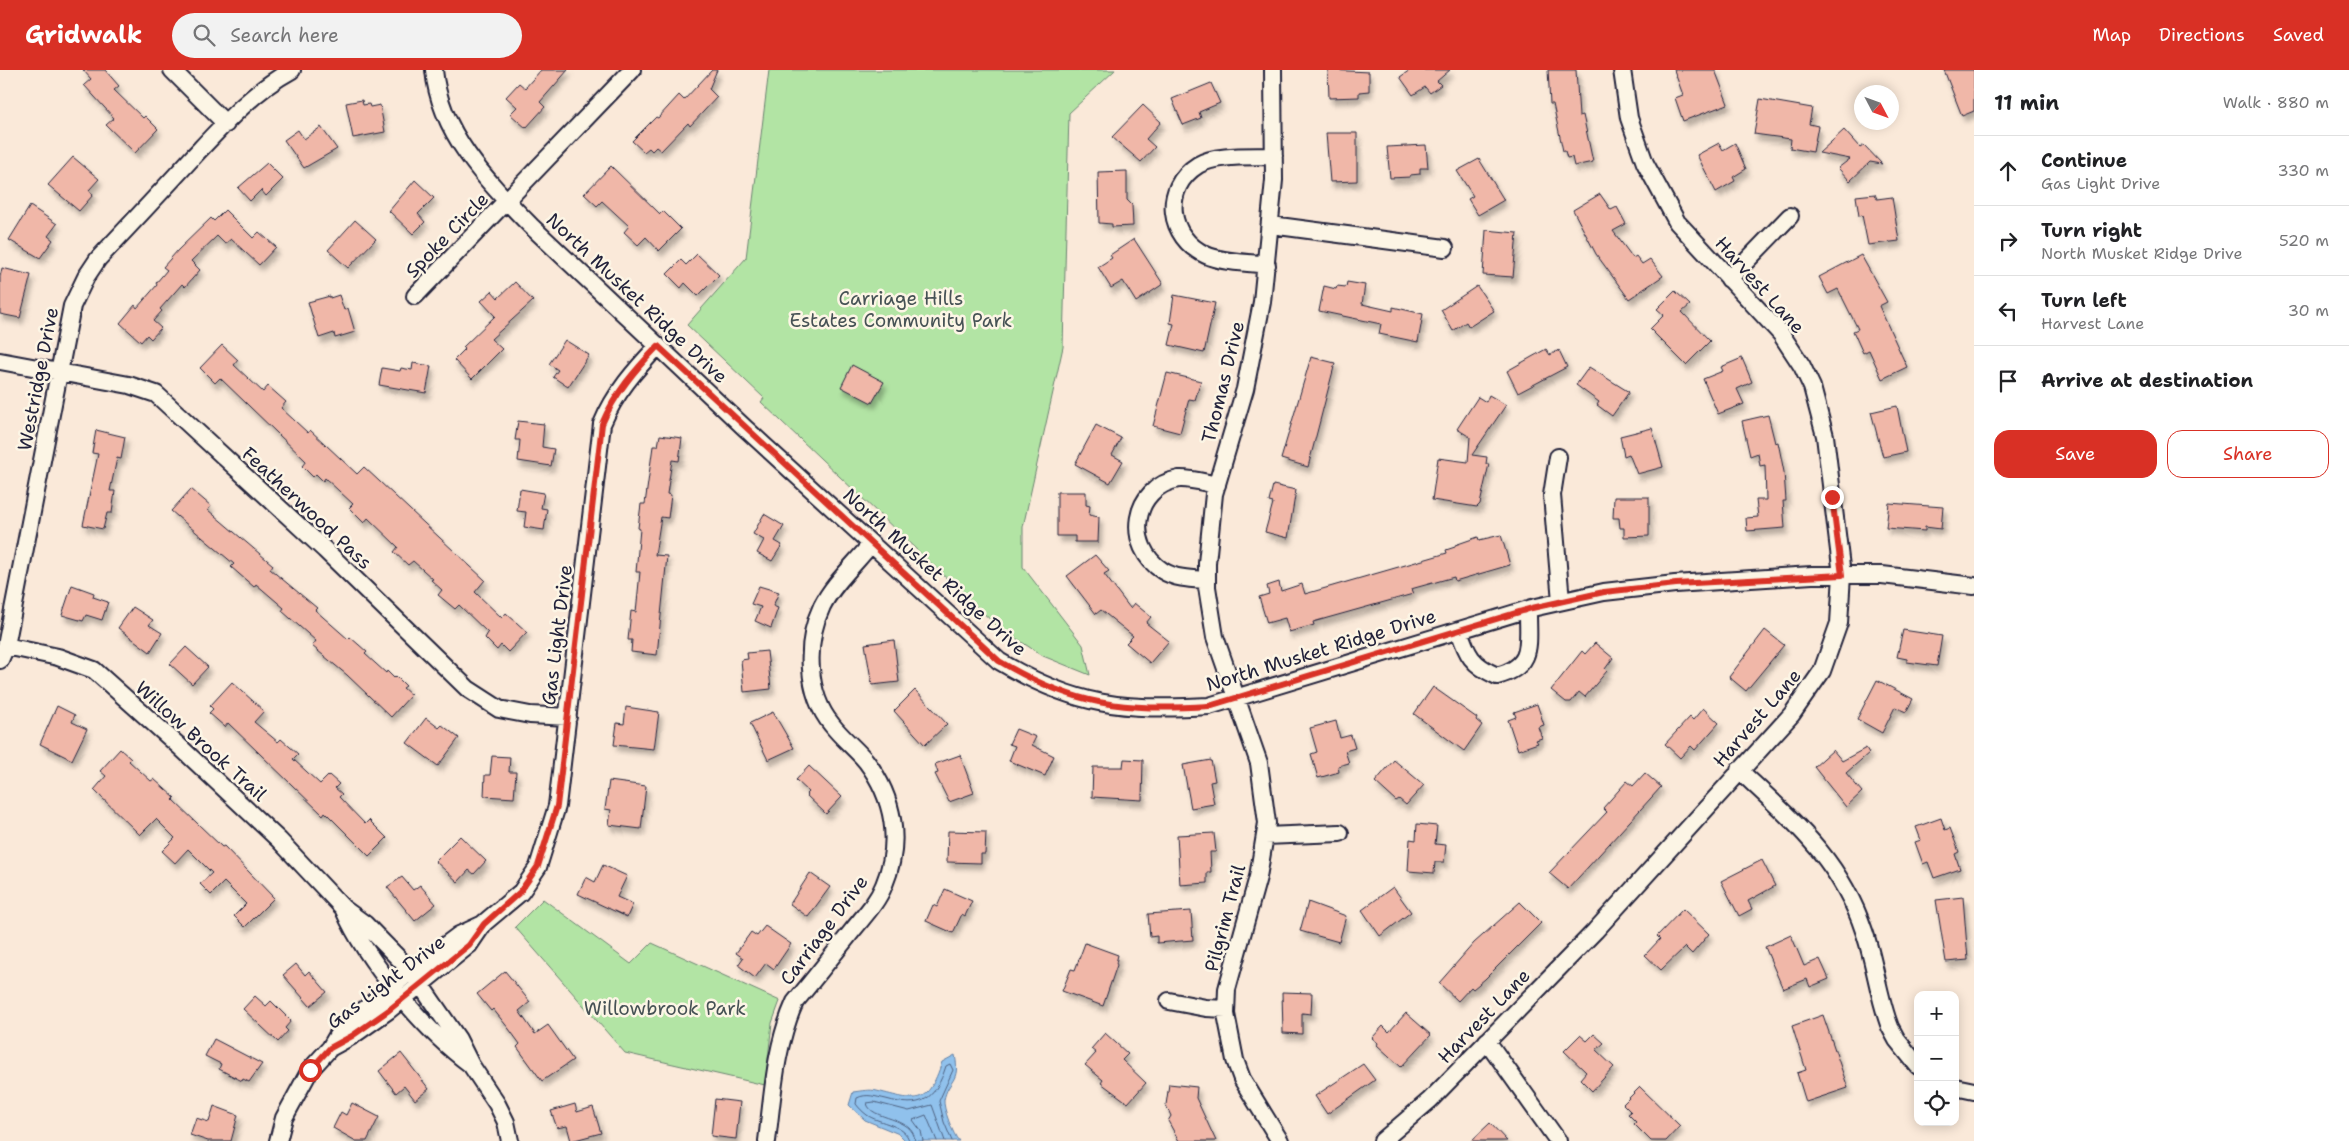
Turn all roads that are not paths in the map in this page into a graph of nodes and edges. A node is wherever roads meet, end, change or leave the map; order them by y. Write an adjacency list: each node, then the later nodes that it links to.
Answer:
1 (172, 70): 7 (street)
2 (292, 70): 7 (street, Westridge Drive)
3 (434, 70): 9 (street, North Musket Ridge Drive)
4 (632, 70): 9 (street, Spoke Circle)
5 (1273, 70): 8 (street, Thomas Drive)
6 (1622, 70): 14 (street, Harvest Lane)
7 (226, 124): 18 (street, Westridge Drive)
8 (1274, 156): 11 (street, Thomas Drive); 13 (street)
9 (507, 202): 15 (street, Spoke Circle); 16 (street, North Musket Ridge Drive)
10 (1790, 216): 14 (street)
11 (1271, 225): 12 (street); 13 (street, Thomas Drive)
12 (1444, 248)
13 (1267, 265): 20 (street, Thomas Drive)
14 (1729, 279): 22 (street, Harvest Lane)
15 (415, 296)
16 (658, 346): 21 (street, North Musket Ridge Drive); 30 (street, Gas Light Drive)
17 (0, 361): 18 (street, Featherwood Pass)
18 (59, 372): 28 (street, Westridge Drive); 30 (street, Featherwood Pass)
19 (1558, 457): 25 (street)
20 (1217, 485): 23 (street, Thomas Drive); 23 (street)
21 (871, 544): 29 (street, North Musket Ridge Drive); 48 (street, Carriage Drive)
22 (1842, 575): 24 (street, North Musket Ridge Drive); 25 (street, North Musket Ridge Drive); 31 (street, Harvest Lane)
23 (1207, 580): 29 (street, Thomas Drive)
24 (1974, 586)
25 (1562, 601): 26 (street, North Musket Ridge Drive)
26 (1532, 608): 27 (street, North Musket Ridge Drive); 27 (street)
27 (1459, 630): 29 (street, North Musket Ridge Drive)
28 (3, 653): 34 (street, Willow Brook Trail)
29 (1236, 698): 33 (street, Pilgrim Trail)
30 (568, 717): 35 (street, Gas Light Drive)
31 (1739, 770): 40 (street, Harvest Lane); 42 (street)
32 (1340, 833): 33 (street)
33 (1265, 836): 39 (street, Pilgrim Trail)
34 (343, 908): 35 (street, Willow Brook Trail); 36 (street, Willow Brook Trail)
35 (415, 977): 36 (street, Gas Light Drive); 37 (street, Gas Light Drive); 43 (street, Willow Brook Trail)
36 (393, 985): 37 (street, Willow Brook Trail); 41 (street, Gas Light Drive)
37 (404, 998): 41 (street, Gas Light Drive); 43 (street, Willow Brook Trail)
38 (1169, 1001): 39 (street)
39 (1226, 1009): 49 (street, Pilgrim Trail)
40 (1487, 1041): 50 (street, Harvest Lane); 51 (street)
41 (330, 1048): 46 (street, Gas Light Drive)
42 (1914, 1061)
43 (471, 1065): 47 (street, Willow Brook Trail)
44 (1959, 1088): 45 (street)
45 (1974, 1092)
46 (278, 1141)
47 (510, 1141)
48 (767, 1141)
49 (1280, 1141)
50 (1382, 1141)
51 (1558, 1141)

